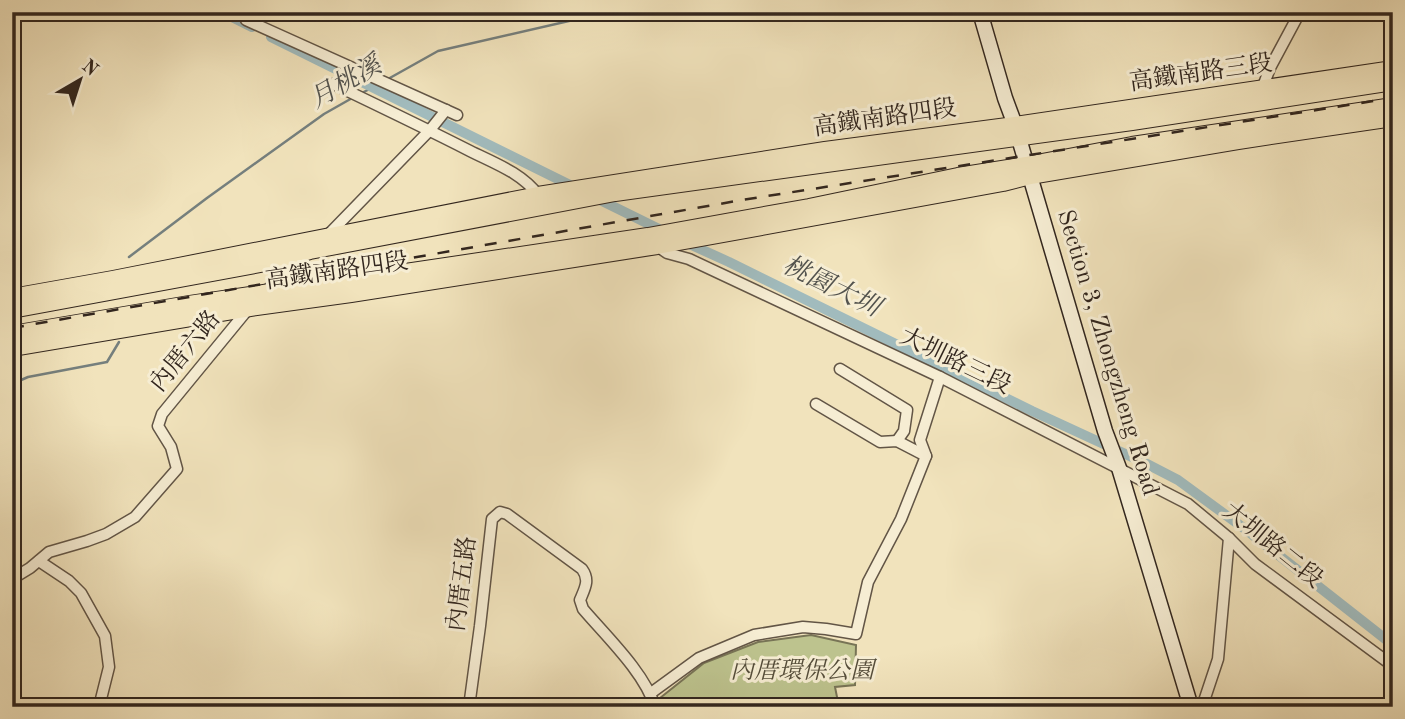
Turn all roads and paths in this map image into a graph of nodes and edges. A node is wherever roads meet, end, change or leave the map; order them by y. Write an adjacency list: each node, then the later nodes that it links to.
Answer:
1 (980, 12): 13 (main road, Section 3, Zhongzheng Road)
2 (1300, 12): 7 (street)
3 (244, 16): 9 (street)
4 (1393, 69): 7 (main road, 高鐵南路三段)
5 (1393, 82): 13 (main road, 高鐵南路三段)
6 (333, 84): 12 (street)
7 (1262, 89): 13 (main road, 高鐵南路三段)
8 (1393, 106): 14 (main road)
9 (445, 111): 10 (street); 12 (street)
10 (457, 115)
11 (1393, 118): 14 (main road)
12 (431, 130): 15 (street); 18 (street)
13 (1016, 131): 14 (main road, Section 3, Zhongzheng Road); 15 (main road, 高鐵南路四段); 17 (main road, 高鐵南路四段)
14 (1028, 171): 19 (main road); 19 (main road); 36 (main road, Section 3, Zhongzheng Road)
15 (538, 195): 16 (main road, 高鐵南路四段)
16 (379, 226): 17 (main road); 18 (main road, 高鐵南路四段)
17 (424, 229): 20 (main road, 高鐵南路四段)
18 (327, 236): 20 (street); 22 (main road, 高鐵南路四段)
19 (658, 242): 21 (main road, 高鐵南路四段); 24 (main road, 高鐵南路四段); 32 (street, 大圳路三段)
20 (310, 251): 23 (street); 26 (main road, 高鐵南路四段)
21 (403, 272): 23 (main road, 高鐵南路四段); 24 (main road)
22 (113, 279): 25 (main road, 高鐵南路四段); 26 (main road)
23 (263, 293): 27 (street); 29 (main road, 高鐵南路四段)
24 (351, 294): 27 (main road, 高鐵南路四段)
25 (12, 298)
26 (69, 300): 28 (main road, 高鐵南路四段)
27 (250, 308): 30 (main road, 高鐵南路四段); 38 (street, 內厝六路)
28 (12, 310)
29 (12, 334)
30 (12, 348)
31 (840, 369): 34 (street)
32 (940, 377): 35 (street); 36 (street, 大圳路三段)
33 (816, 404): 34 (street)
34 (897, 441): 35 (street)
35 (926, 456): 41 (street)
36 (1116, 461): 37 (street, 大圳路二段); 45 (main road, Section 3, Zhongzheng Road)
37 (1229, 538): 40 (street, 大圳路二段); 46 (street)
38 (38, 561): 39 (street, 內厝六路); 42 (street)
39 (12, 579)
40 (1393, 666)
41 (651, 693): 43 (street, 內厝五路); 44 (street)
42 (99, 707)
43 (469, 707)
44 (655, 707)
45 (1191, 707)
46 (1202, 707)

